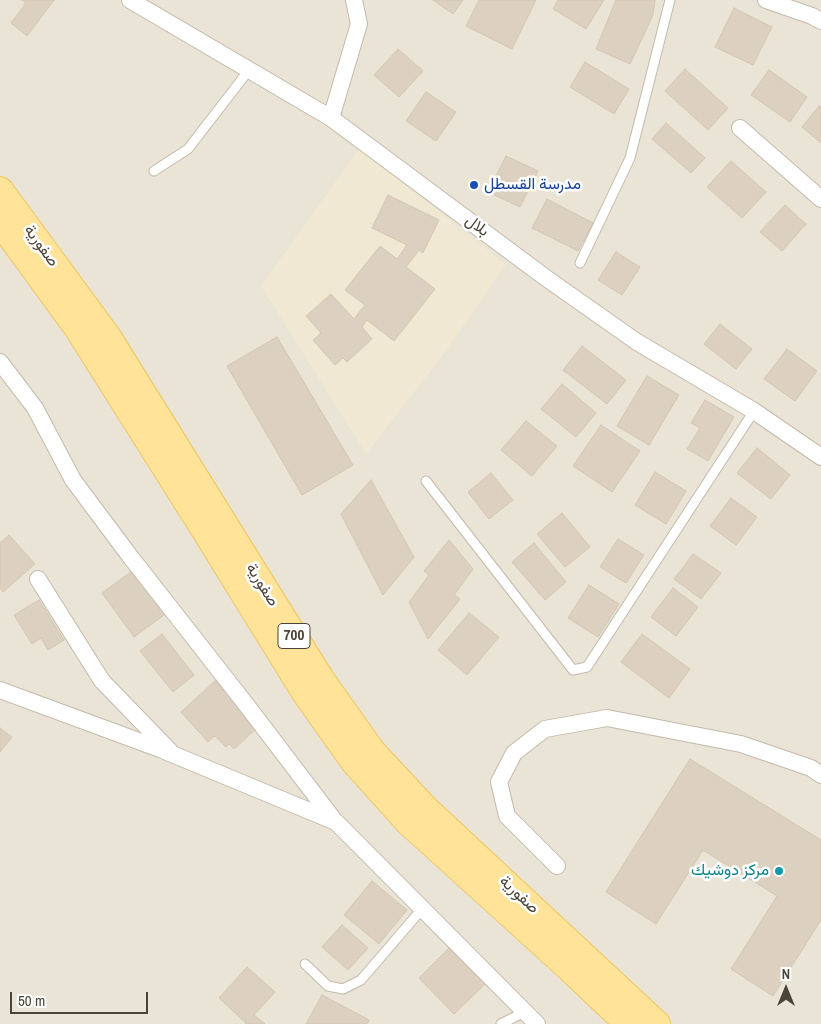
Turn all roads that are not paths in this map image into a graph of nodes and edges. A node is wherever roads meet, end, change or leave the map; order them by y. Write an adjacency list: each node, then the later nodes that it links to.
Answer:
1 (130, 0): 6 (street, بلال)
2 (354, 0): 7 (street)
3 (670, 0): 13 (lane)
4 (766, 0): 5 (street)
5 (821, 21)
6 (249, 70): 7 (street, بلال); 9 (lane)
7 (332, 118): 15 (street, بلال)
8 (740, 128): 11 (street)
9 (154, 171)
10 (0, 190): 30 (main road, صفورية / 700)
11 (821, 199)
12 (0, 222): 29 (main road, صفورية / 700)
13 (580, 263)
14 (0, 362): 22 (street)
15 (754, 411): 16 (street, بلال); 17 (lane)
16 (821, 457)
17 (426, 481)
18 (38, 579): 20 (street)
19 (0, 690): 20 (street)
20 (176, 756): 22 (street)
21 (821, 775): 23 (street)
22 (336, 822): 24 (street)
23 (557, 866)
24 (422, 909): 25 (lane); 26 (street)
25 (305, 964)
26 (524, 1012): 27 (lane); 28 (street)
27 (501, 1024)
28 (537, 1024)
29 (628, 1024)
30 (657, 1024)

